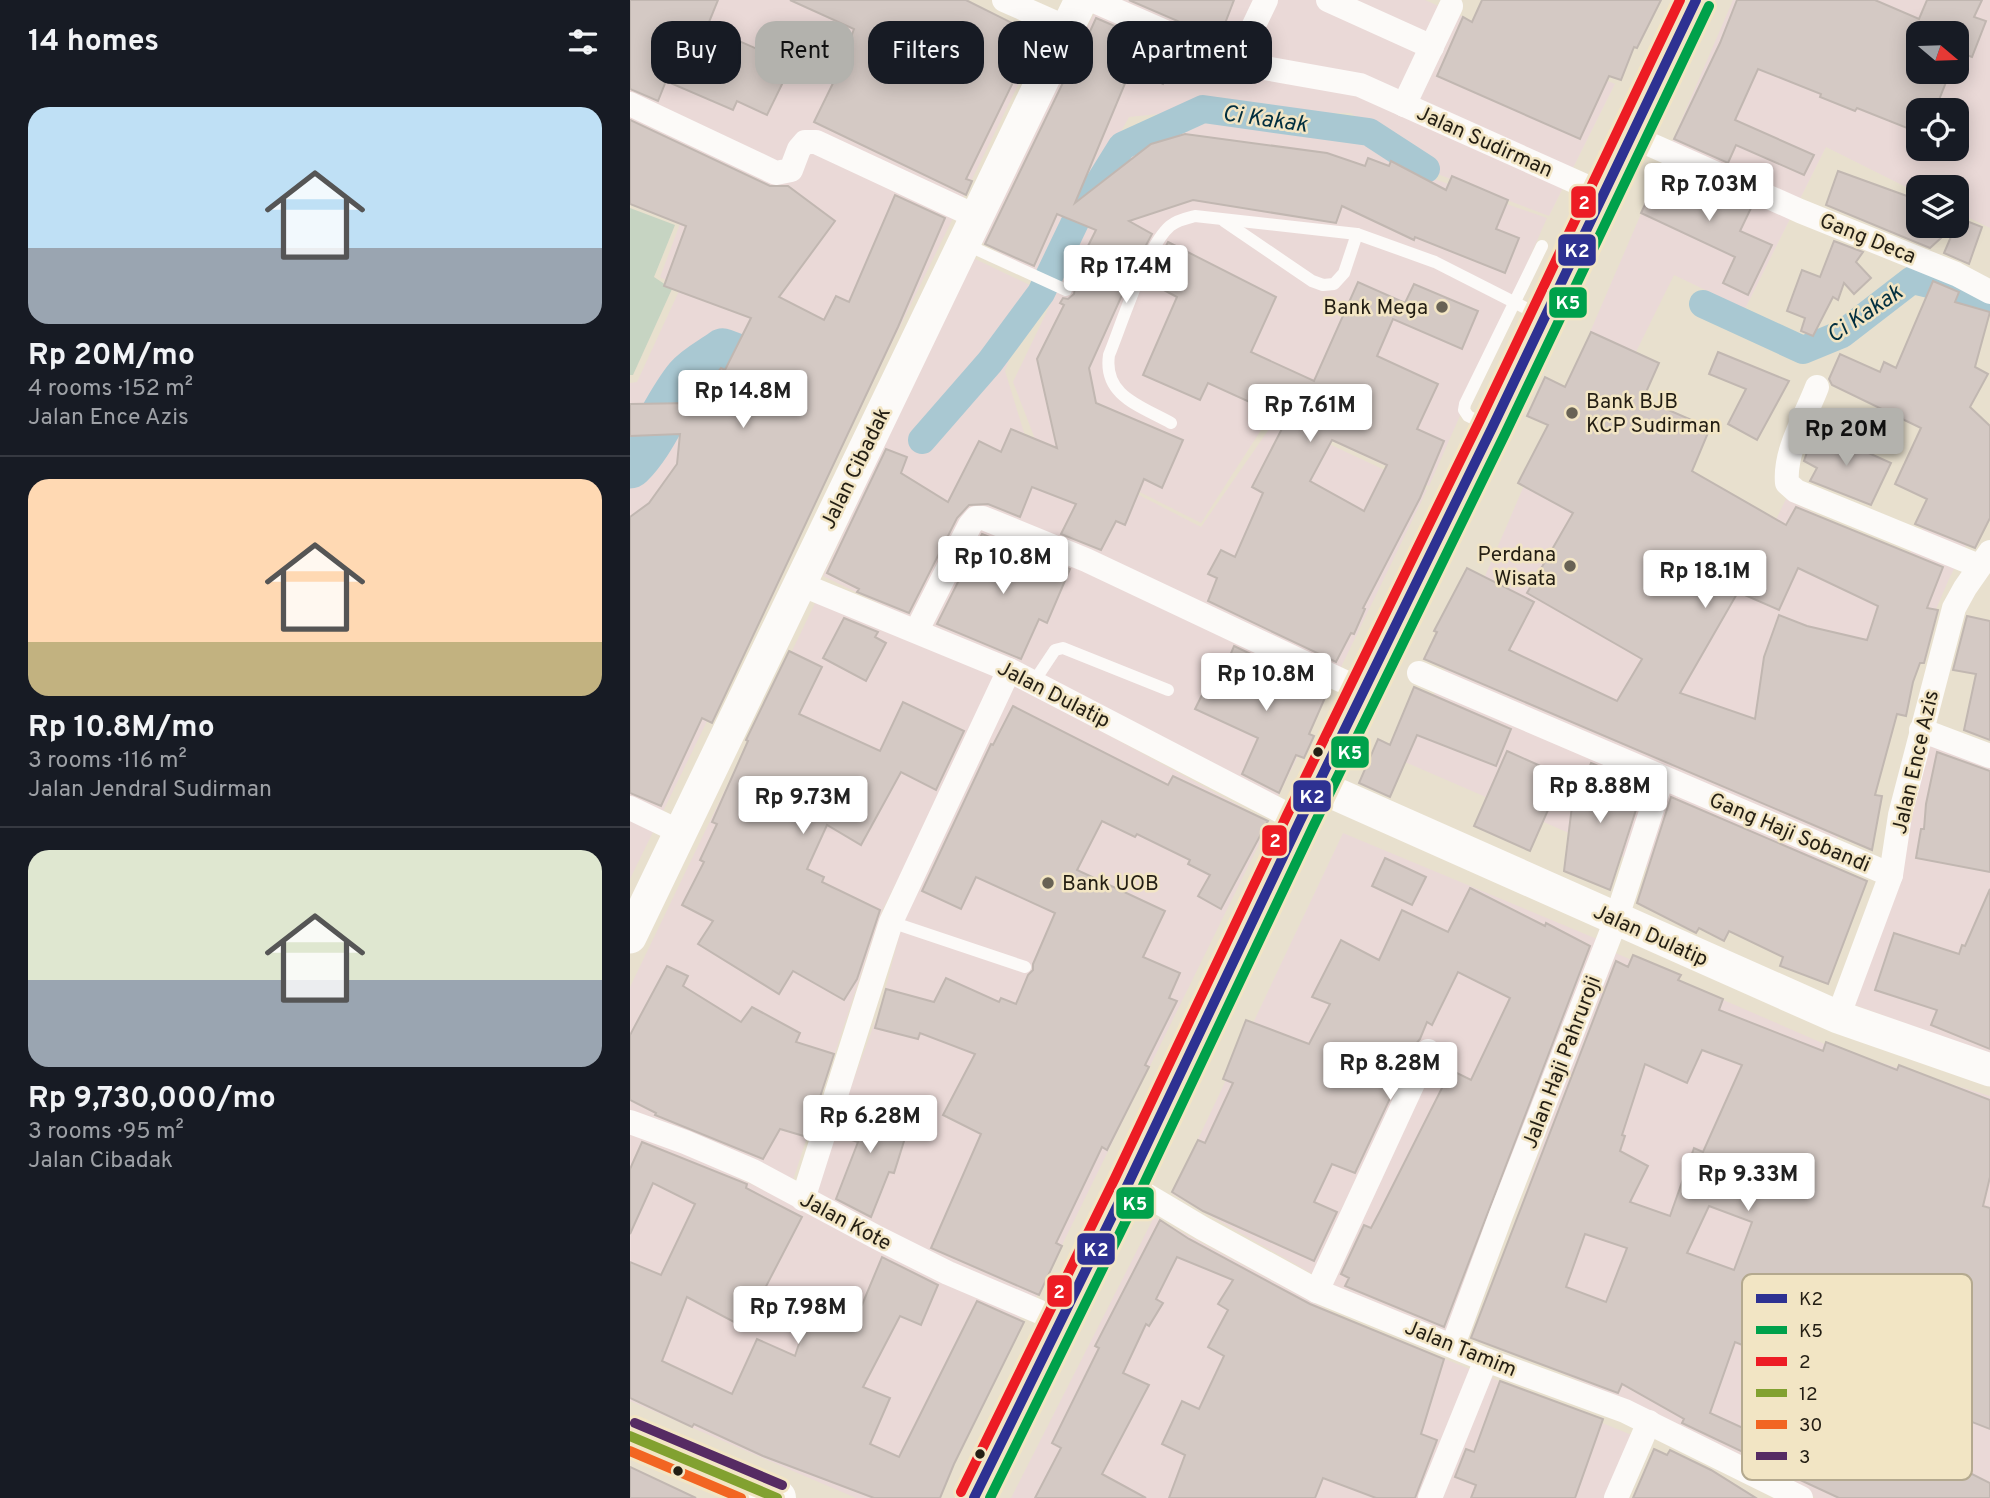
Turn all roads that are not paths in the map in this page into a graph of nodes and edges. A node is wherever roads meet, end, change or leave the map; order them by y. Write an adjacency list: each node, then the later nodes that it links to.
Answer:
1 (1004, 0): 7 (street)
2 (1092, 0): 8 (street, Jalan Sudirman)
3 (1266, 0): 9 (street)
4 (1328, 0): 10 (street)
5 (1696, 0): 14 (main road)
6 (1451, 6): 10 (street, Jalan Sudirman)
7 (1074, 14): 17 (main road, Jalan Cibadak)
8 (1140, 21)
9 (1256, 21)
10 (1432, 47): 13 (street, Jalan Sudirman)
11 (1272, 69): 13 (street, Jalan Sudirman)
12 (630, 104): 17 (street)
13 (1404, 105): 15 (street, Jalan Sudirman)
14 (1631, 136): 15 (main road); 21 (street, Gang Deca)
15 (1603, 194): 22 (main road)
16 (1220, 219): 18 (lane); 18 (lane); 24 (lane)
17 (970, 230): 20 (lane); 26 (main road, Jalan Cibadak)
18 (1357, 234): 22 (lane)
19 (1542, 246): 22 (lane)
20 (1066, 290)
21 (1990, 292)
22 (1530, 310): 32 (main road)
23 (1818, 387): 25 (street)
24 (1171, 423)
25 (1984, 559): 33 (street, Jalan Ence Azis)
26 (800, 584): 27 (street, Jalan Dulatip); 39 (main road, Jalan Cibadak)
27 (917, 630): 28 (street, Jalan Dulatip); 32 (street)
28 (1009, 670): 30 (street, Jalan Dulatip); 42 (street)
29 (1419, 673): 35 (street, Gang Haji Sobandi)
30 (1033, 683): 31 (lane); 38 (street, Jalan Dulatip)
31 (1168, 690)
32 (1364, 691): 36 (main road)
33 (1921, 730): 34 (street); 40 (street, Jalan Ence Azis)
34 (1990, 756)
35 (1662, 778): 40 (street, Gang Haji Sobandi); 41 (street, Jalan Haji Pahruroji)
36 (1318, 786): 38 (main road); 41 (main road, Jalan Dulatip)
37 (630, 808): 39 (street)
38 (1300, 821): 49 (main road)
39 (680, 832): 43 (main road, Jalan Cibadak)
40 (1891, 875): 45 (street, Jalan Ence Azis)
41 (1616, 920): 45 (main road, Jalan Dulatip); 53 (street, Jalan Haji Pahruroji)
42 (891, 922): 44 (lane); 50 (street)
43 (630, 937)
44 (1025, 967)
45 (1838, 1017): 47 (main road, Jalan Dulatip)
46 (1428, 1051): 51 (street)
47 (1990, 1070)
48 (630, 1122): 50 (street, Jalan Kote)
49 (1128, 1184): 51 (street, Jalan Tamim); 52 (main road)
50 (803, 1199): 52 (street, Jalan Kote)
51 (1317, 1291): 53 (street, Jalan Tamim)
52 (1062, 1321): 61 (main road)
53 (1453, 1345): 54 (street, Jalan Tamim)
54 (1486, 1360): 55 (street, Jalan Tamim); 62 (street)
55 (1649, 1422): 57 (street, Jalan Tamim); 63 (street)
56 (630, 1436): 60 (main road)
57 (1742, 1471)
58 (1759, 1480): 59 (street, Jalan Tamim)
59 (1786, 1494)
60 (776, 1498)
61 (974, 1498)
62 (1430, 1498)
63 (1616, 1498)

